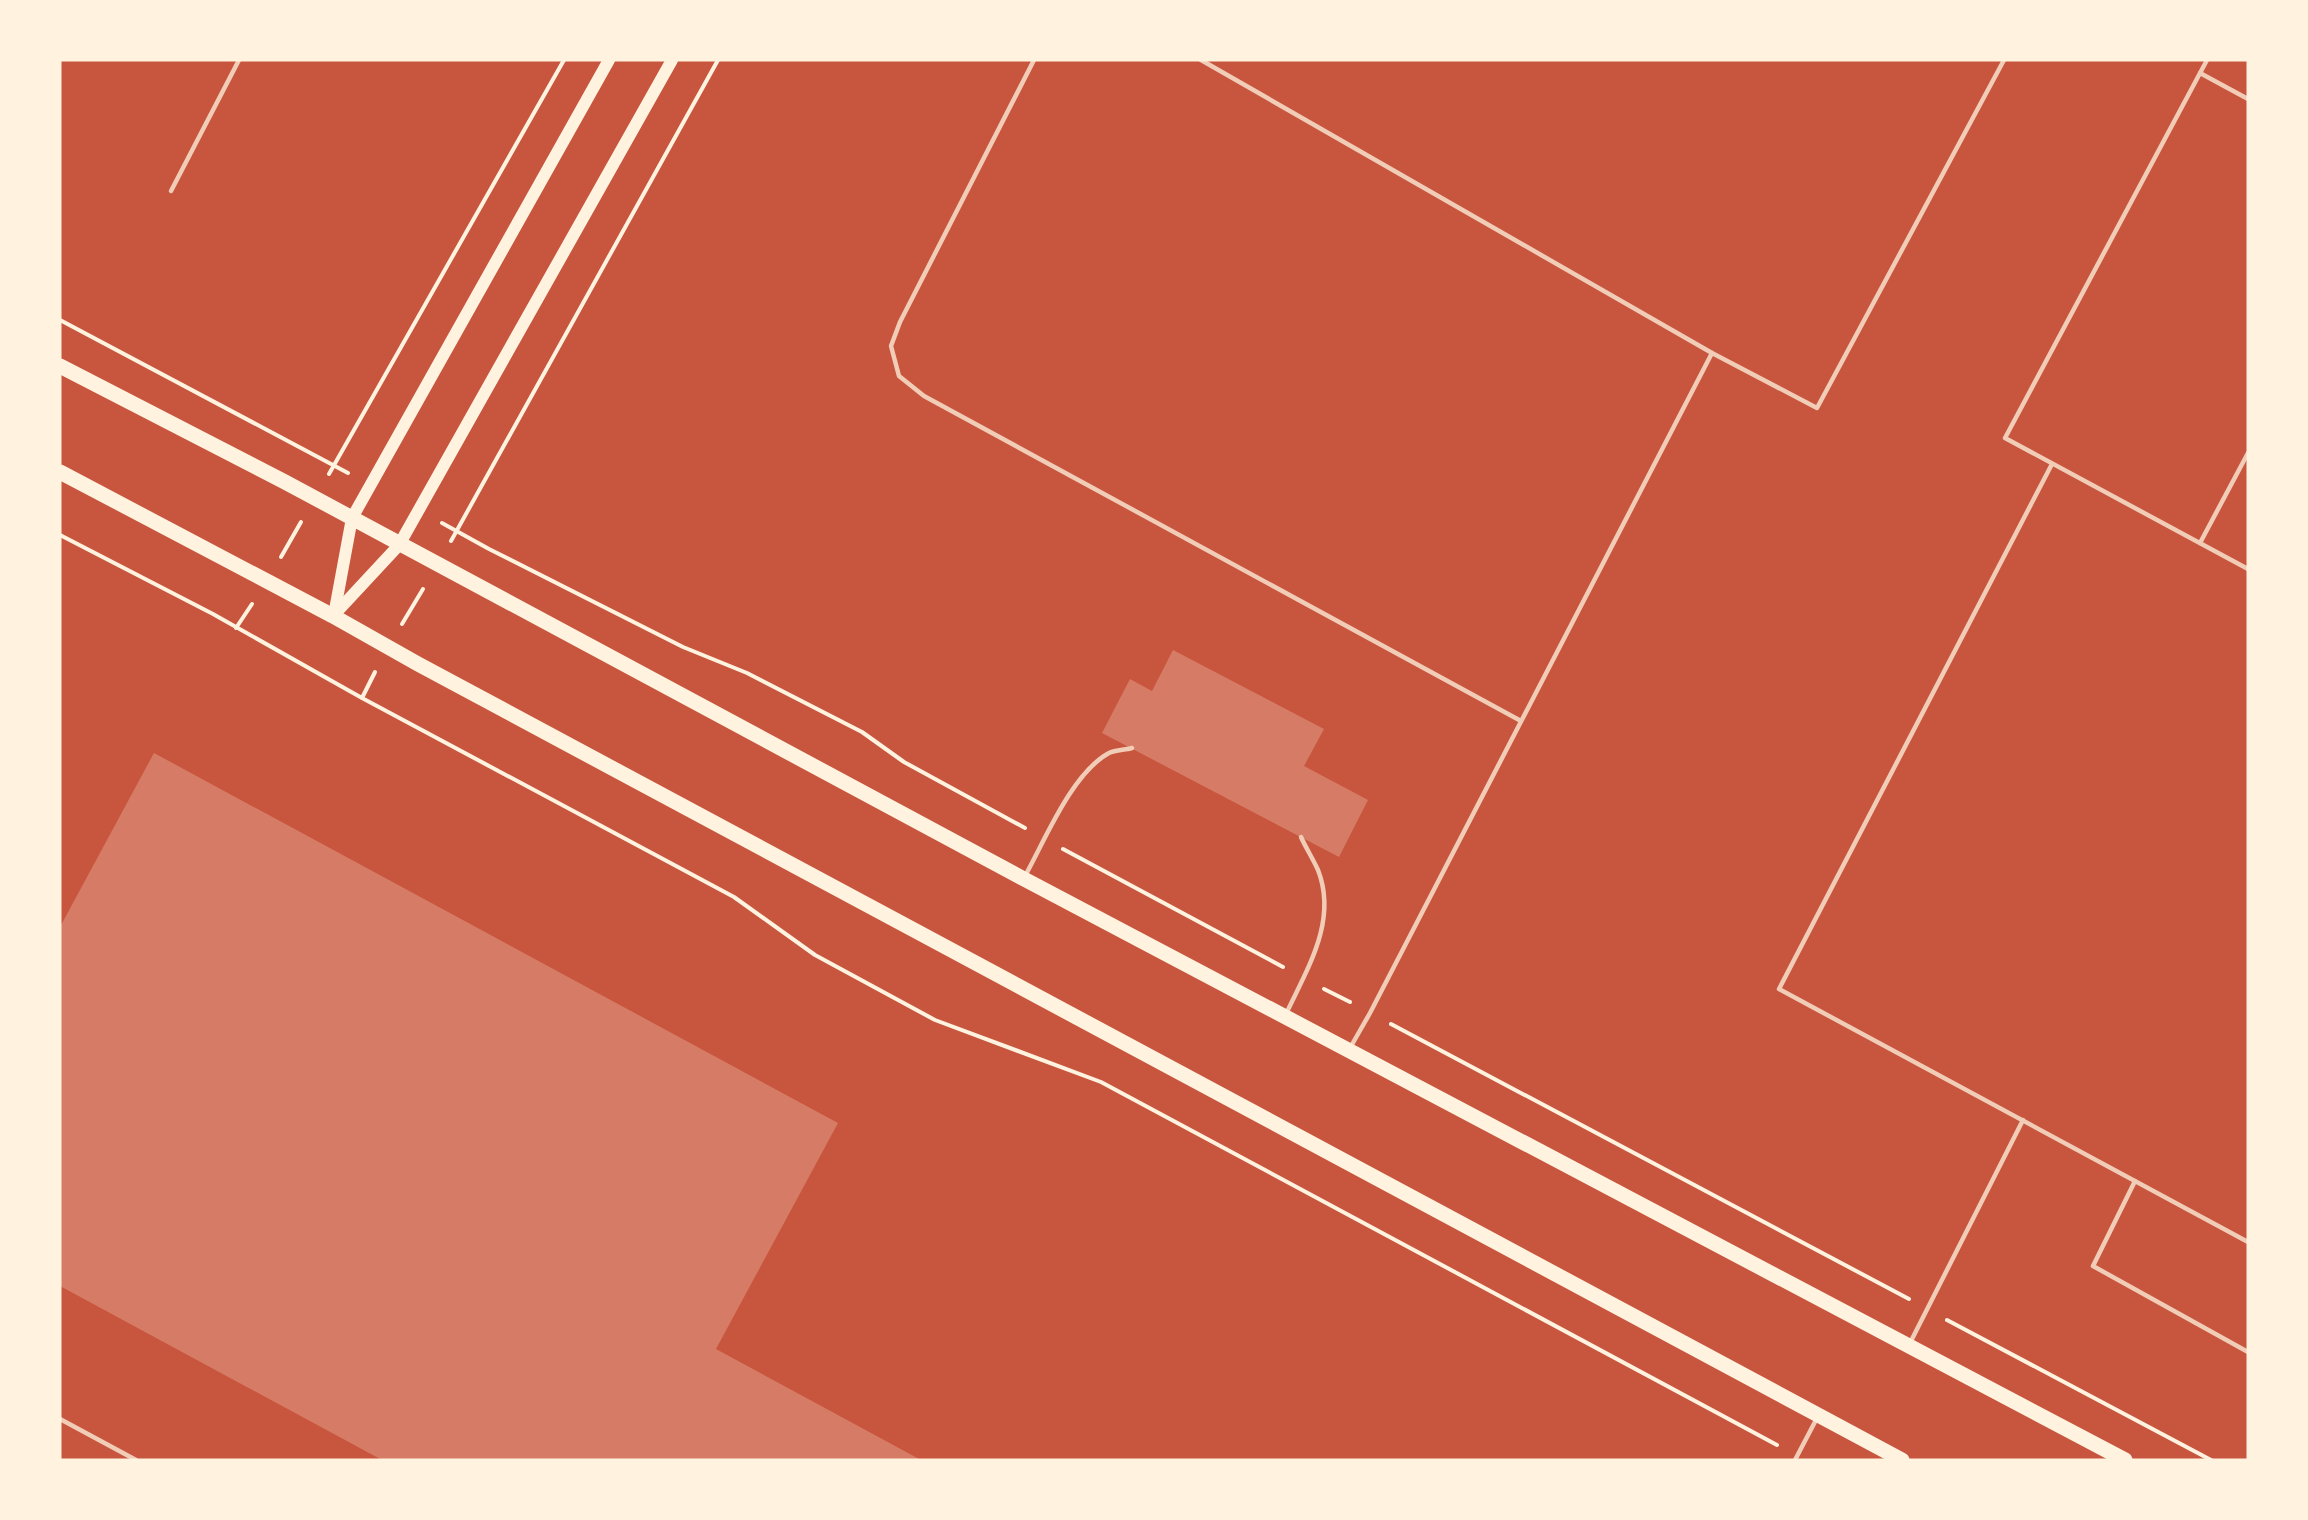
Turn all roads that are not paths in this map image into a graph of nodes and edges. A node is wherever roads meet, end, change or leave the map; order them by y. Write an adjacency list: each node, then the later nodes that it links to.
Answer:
1 (239, 60): 10 (lane)
2 (609, 60): 16 (main road)
3 (672, 60): 18 (main road)
4 (1034, 60): 21 (lane)
5 (1201, 60): 11 (lane)
6 (2004, 60): 11 (lane)
7 (2207, 60): 8 (lane)
8 (2200, 73): 9 (lane); 14 (lane)
9 (2248, 99)
10 (171, 191)
11 (1712, 353): 21 (lane)
12 (60, 366): 16 (main road)
13 (2248, 453): 17 (lane)
14 (2052, 464): 17 (lane); 27 (lane)
15 (60, 472): 20 (main road)
16 (352, 518): 18 (main road); 20 (main road)
17 (2200, 543): 19 (lane)
18 (399, 545): 20 (main road); 24 (main road)
19 (2248, 569)
20 (333, 616): 32 (main road)
21 (1521, 720): 26 (lane)
22 (1132, 748): 24 (lane)
23 (1301, 837): 25 (lane)
24 (1024, 879): 25 (main road)
25 (1285, 1016): 26 (main road)
26 (1348, 1050): 30 (main road)
27 (2023, 1120): 28 (lane); 30 (lane)
28 (2134, 1181): 29 (lane); 31 (lane)
29 (2248, 1242)
30 (1908, 1346): 37 (main road)
31 (2248, 1352)
32 (1818, 1415): 34 (lane); 36 (main road)
33 (60, 1419): 35 (lane)
34 (1796, 1458)
35 (136, 1460)
36 (1902, 1460)
37 (2125, 1460)

